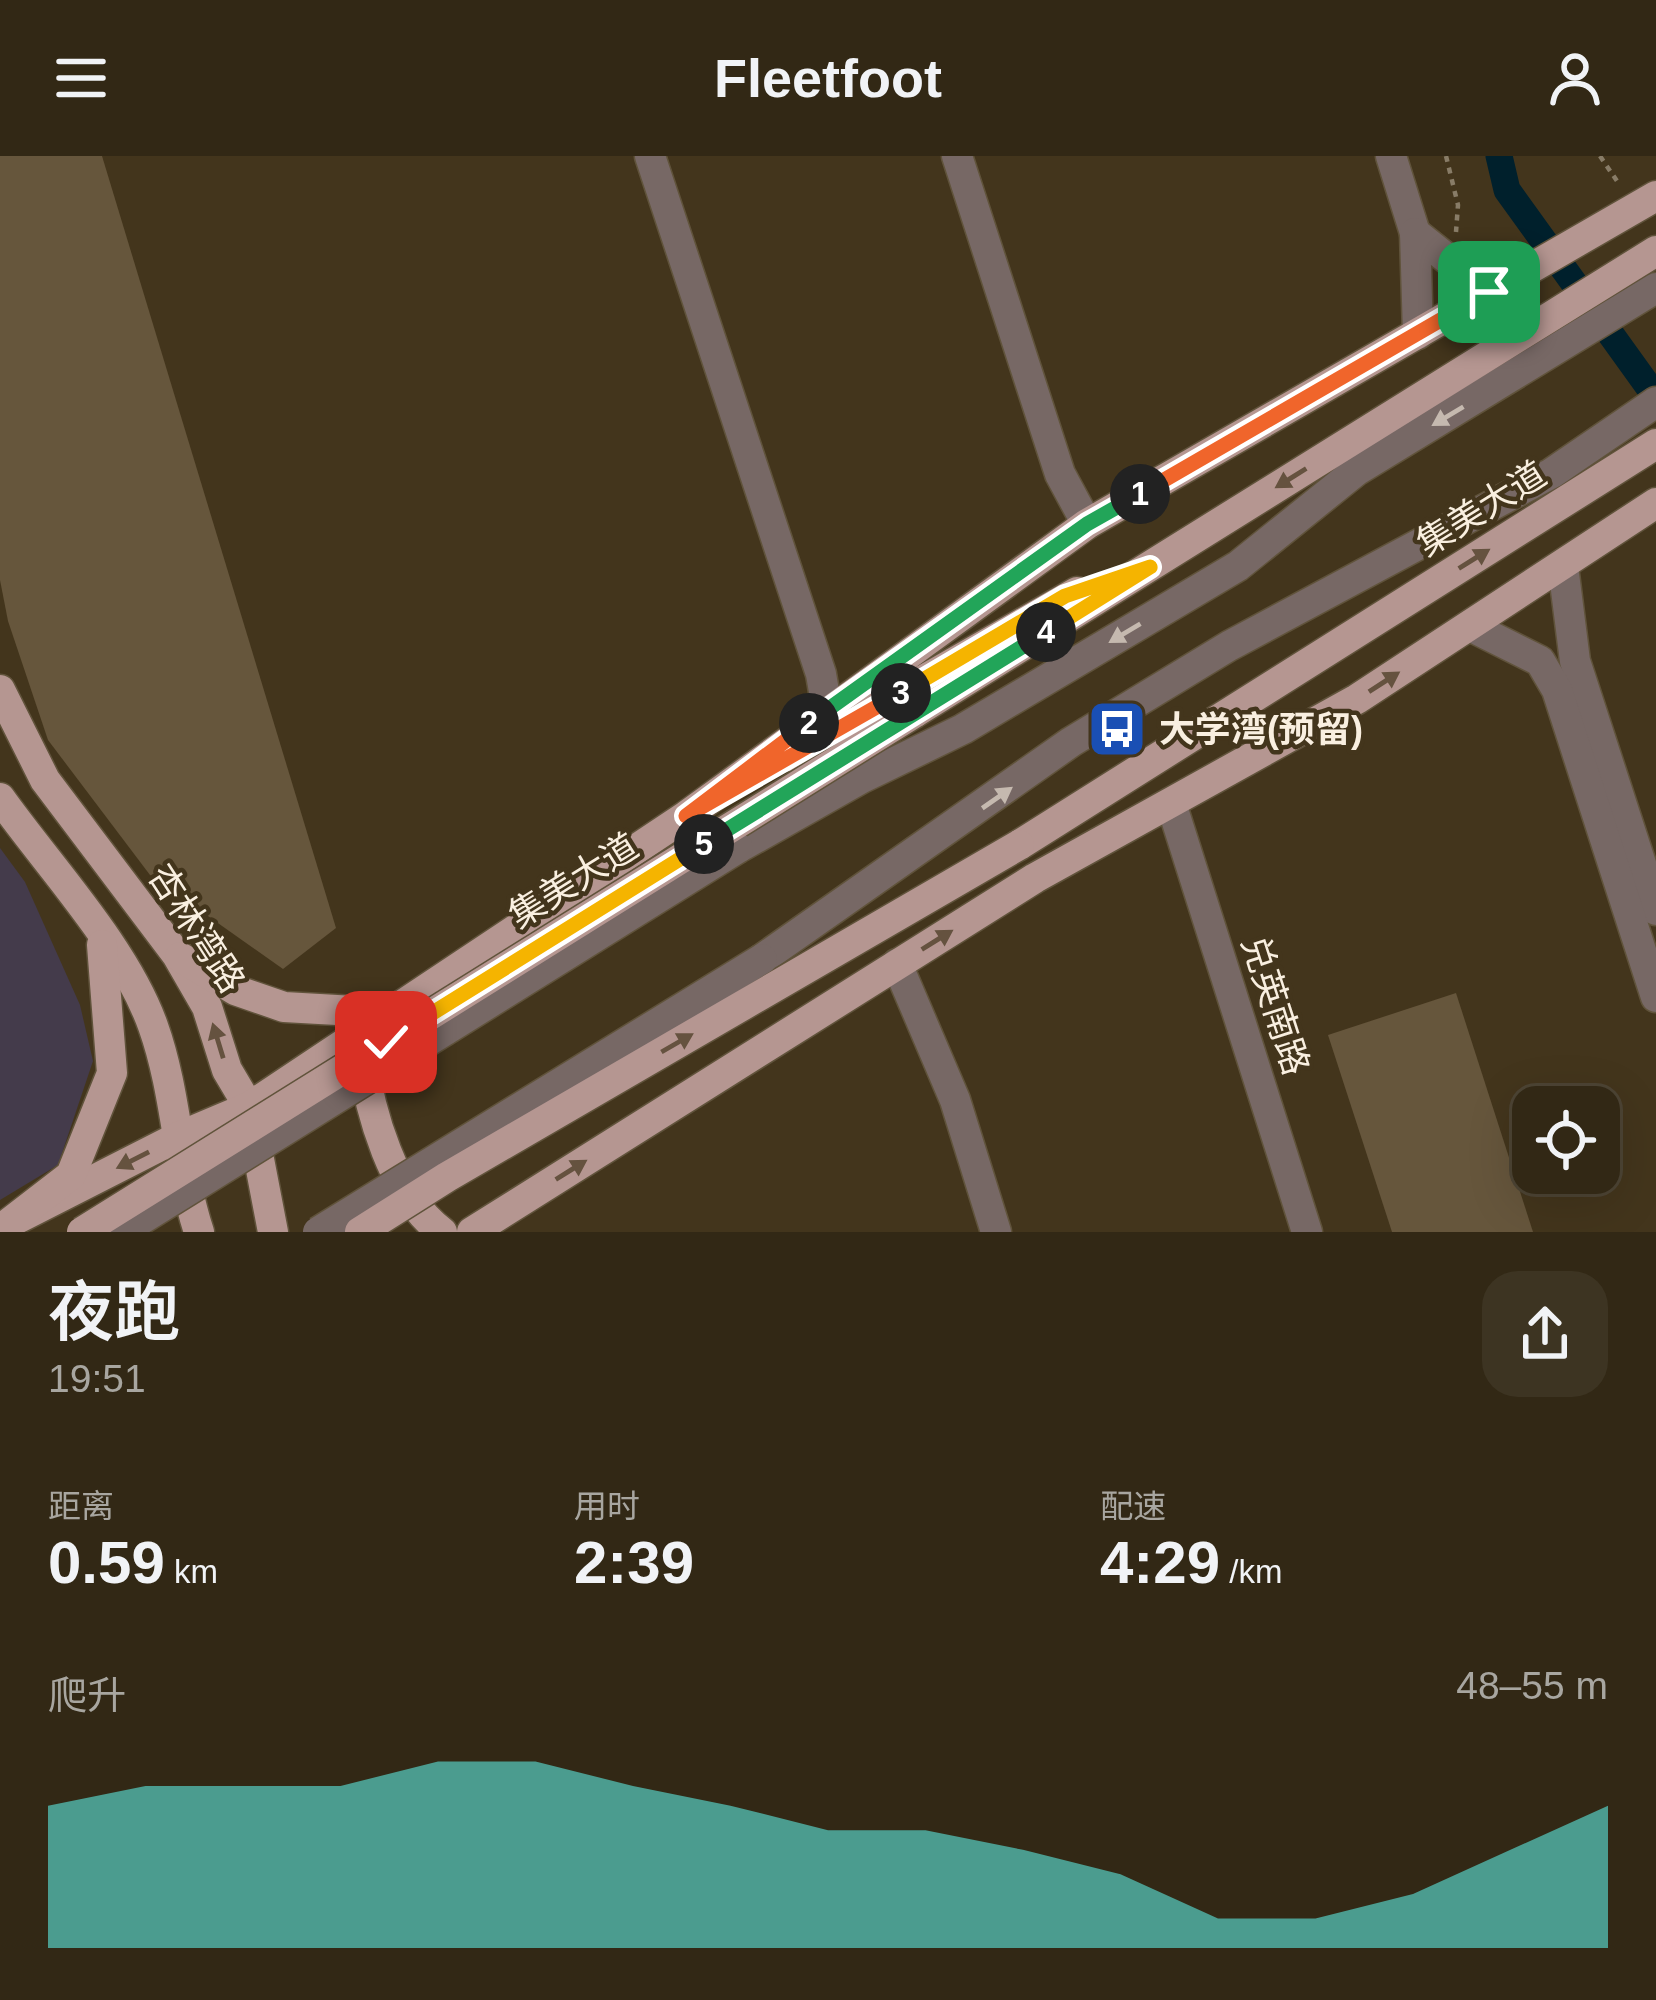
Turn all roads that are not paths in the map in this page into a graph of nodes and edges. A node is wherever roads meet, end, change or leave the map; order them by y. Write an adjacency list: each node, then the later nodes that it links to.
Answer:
1 (650, 156): 17 (street)
2 (957, 156): 12 (street)
3 (1391, 156): 5 (street)
4 (1656, 196): 7 (main road)
5 (1415, 233): 7 (street); 8 (street)
6 (1651, 273): 14 (main road, 集美大道, one-way to 14); 32 (street, one-way to 32, bridge)
7 (1497, 290): 8 (main road)
8 (1418, 334): 12 (main road)
9 (1656, 402): 35 (street, one-way to 9, bridge)
10 (1656, 444): 36 (main road, 集美大道, one-way to 10, bridge)
11 (1654, 504): 13 (main road)
12 (1087, 524): 17 (main road)
13 (1563, 566): 15 (main road); 21 (street)
14 (1150, 567): 20 (main road); 31 (main road, 集美大道, bridge)
15 (1470, 626): 19 (main road, one-way to 15); 25 (street)
16 (0, 690): 23 (main road, 杏林湾路)
17 (827, 709): 20 (main road)
18 (0, 798): 22 (main road)
19 (1171, 802): 24 (main road, one-way to 19); 41 (street, 兑英南路)
20 (686, 816): 26 (main road)
21 (1656, 910)
22 (101, 933): 28 (main road); 30 (main road)
23 (177, 955): 26 (main road); 27 (main road, 杏林湾路, one-way to 23)
24 (897, 964): 29 (main road, one-way to 24); 40 (street)
25 (1656, 997)
26 (380, 1020): 27 (main road); 37 (main road)
27 (250, 1107): 28 (main road); 34 (main road, 杏林湾路)
28 (178, 1137): 30 (main road, one-way to 30); 33 (main road)
29 (511, 1208): 38 (main road); 39 (main road)
30 (17, 1227)
31 (82, 1232)
32 (121, 1232)
33 (199, 1232)
34 (273, 1232)
35 (318, 1232)
36 (360, 1232)
37 (442, 1232)
38 (472, 1232)
39 (483, 1232)
40 (996, 1232)
41 (1307, 1232)

